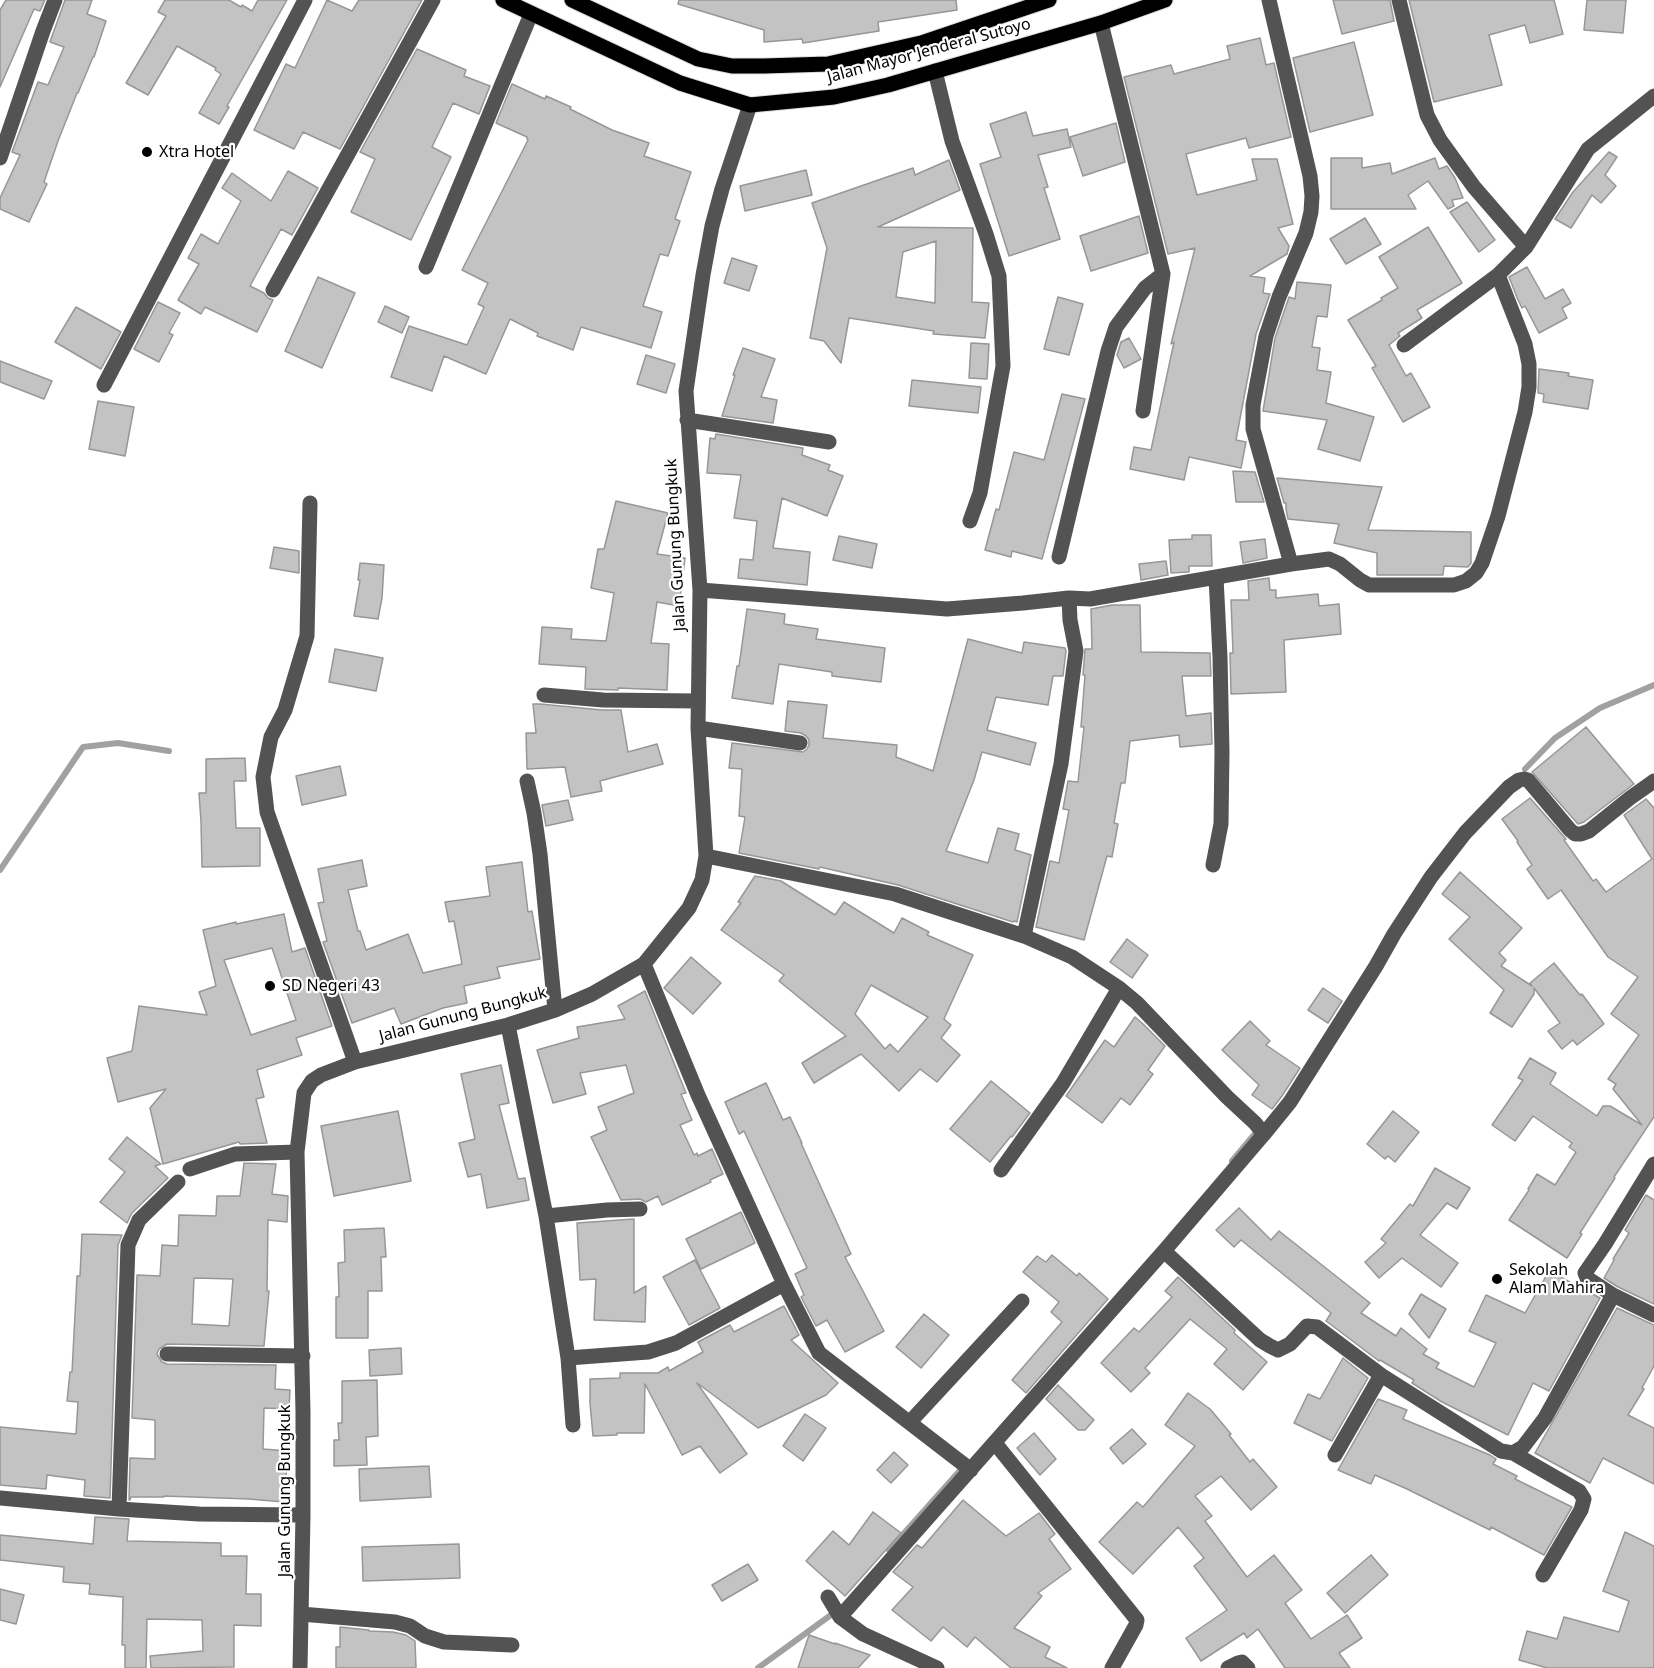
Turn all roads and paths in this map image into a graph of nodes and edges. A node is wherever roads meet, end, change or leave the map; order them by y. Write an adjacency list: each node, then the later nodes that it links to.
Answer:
1 (55, 0): 15 (street)
2 (304, 0): 22 (street)
3 (433, 0): 20 (street)
4 (503, 0): 10 (main road, Jalan Mayor Jenderal Sutoyo)
5 (572, 0): 6 (main road, Jalan Mayor Jenderal Sutoyo)
6 (1049, 0)
7 (1165, 0): 11 (main road, Jalan Mayor Jenderal Sutoyo)
8 (1269, 0): 29 (street)
9 (1399, 0): 16 (street)
10 (531, 14): 14 (main road, Jalan Mayor Jenderal Sutoyo); 17 (street)
11 (1101, 23): 12 (main road, Jalan Mayor Jenderal Sutoyo); 18 (street)
12 (935, 71): 14 (main road, Jalan Mayor Jenderal Sutoyo); 27 (street)
13 (1654, 96): 16 (street)
14 (750, 105): 24 (street, Jalan Gunung Bungkuk)
15 (0, 158)
16 (1526, 247): 19 (street)
17 (426, 267)
18 (1163, 274): 23 (street); 28 (street)
19 (1498, 275): 21 (street); 29 (street)
20 (273, 290)
21 (1404, 345)
22 (104, 385)
23 (1143, 411)
24 (687, 420): 25 (street); 31 (street, Jalan Gunung Bungkuk)
25 (829, 442)
26 (310, 503): 46 (street)
27 (970, 521)
28 (1059, 557)
29 (1291, 564): 30 (street)
30 (1216, 576): 32 (street); 40 (street)
31 (700, 590): 32 (street); 34 (street, Jalan Gunung Bungkuk)
32 (1069, 598): 41 (street)
33 (544, 694): 34 (street)
34 (698, 701): 35 (street, Jalan Gunung Bungkuk)
35 (698, 728): 36 (street); 39 (street, Jalan Gunung Bungkuk)
36 (800, 742)
37 (527, 781): 44 (street)
38 (1654, 781): 47 (street)
39 (706, 856): 41 (street); 42 (street, Jalan Gunung Bungkuk)
40 (1214, 865)
41 (1024, 936): 43 (street)
42 (644, 964): 44 (street, Jalan Gunung Bungkuk); 56 (street)
43 (1119, 988): 47 (street); 51 (street)
44 (555, 1010): 45 (street, Jalan Gunung Bungkuk)
45 (508, 1025): 46 (street, Jalan Gunung Bungkuk); 54 (street)
46 (355, 1062): 48 (street, Jalan Gunung Bungkuk)
47 (1260, 1129): 55 (street)
48 (297, 1152): 50 (street); 61 (street, Jalan Gunung Bungkuk)
49 (1654, 1164): 57 (street)
50 (190, 1168)
51 (1001, 1170)
52 (178, 1182): 71 (street)
53 (640, 1209): 54 (street)
54 (546, 1216): 62 (street)
55 (1164, 1251): 63 (street); 66 (street)
56 (784, 1284): 62 (street); 64 (street)
57 (1614, 1295): 59 (street); 67 (street)
58 (1022, 1301): 64 (street)
59 (1654, 1315)
60 (167, 1354): 61 (street)
61 (303, 1356): 72 (street, Jalan Gunung Bungkuk)
62 (568, 1358): 65 (street)
63 (1381, 1376): 67 (street); 68 (street)
64 (910, 1422): 69 (street)
65 (573, 1425)
66 (995, 1443): 69 (street); 80 (street)
67 (1513, 1453): 73 (street)
68 (1335, 1455)
69 (966, 1467): 76 (street)
70 (0, 1498): 71 (street)
71 (119, 1509): 72 (street)
72 (303, 1515): 75 (street, Jalan Gunung Bungkuk)
73 (1543, 1575)
74 (828, 1597): 76 (street)
75 (301, 1614): 77 (street); 79 (street, Jalan Gunung Bungkuk)
76 (839, 1616): 78 (street)
77 (512, 1645)
78 (932, 1667)
79 (300, 1668)
80 (1112, 1668)
81 (1228, 1668): 82 (street)
82 (1248, 1668)

